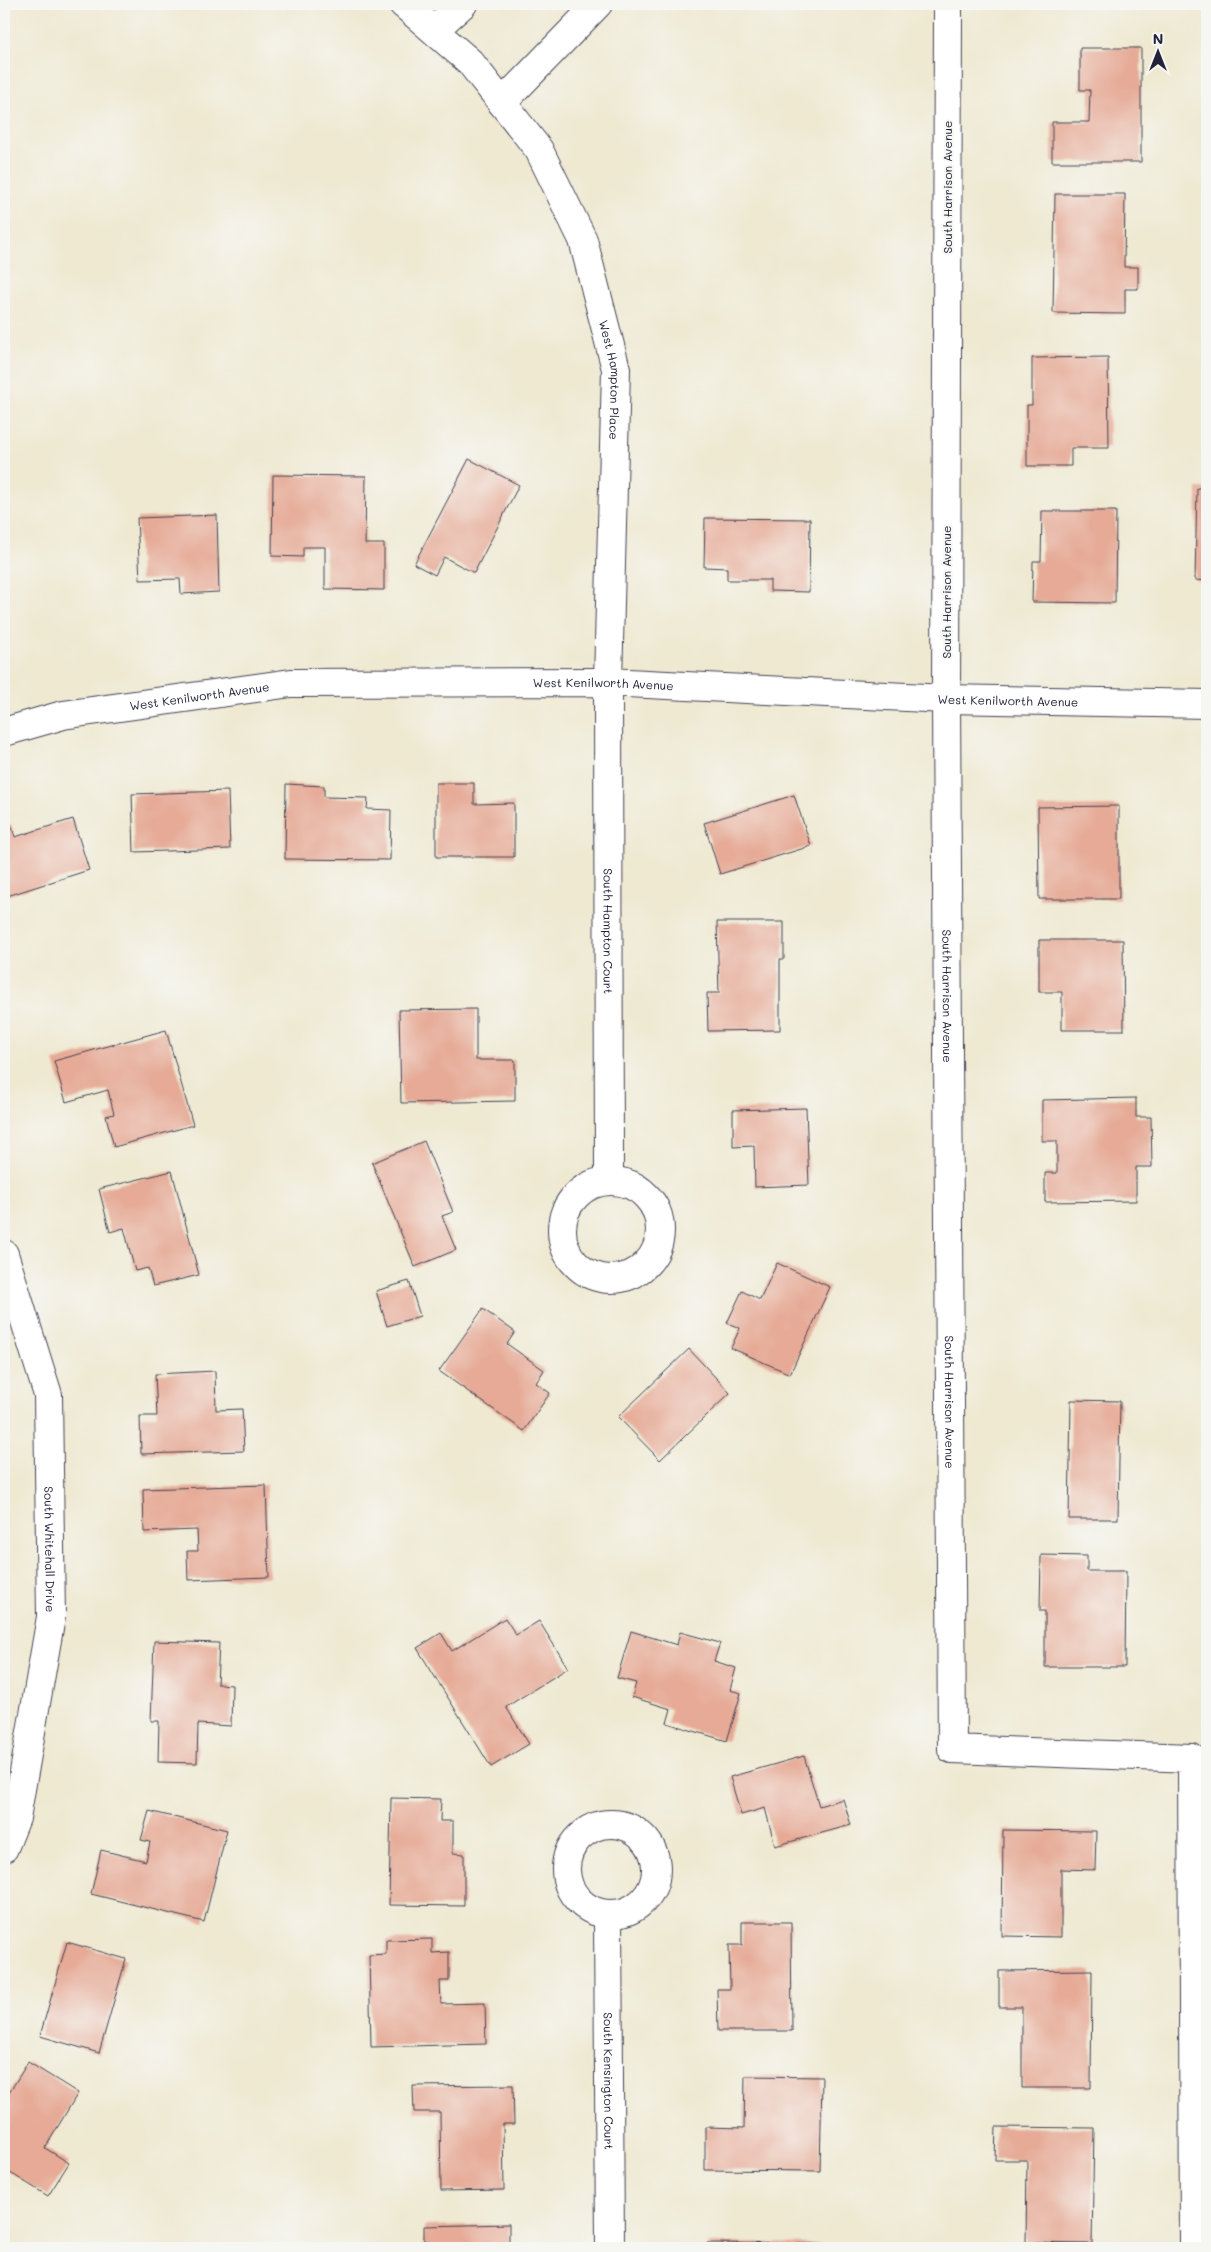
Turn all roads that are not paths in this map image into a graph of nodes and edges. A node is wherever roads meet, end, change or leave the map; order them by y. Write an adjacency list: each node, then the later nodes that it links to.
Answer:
1 (403, 4): 5 (street, West Hampton Place)
2 (463, 4): 5 (street)
3 (598, 4): 6 (street)
4 (948, 4): 8 (street, South Harrison Avenue)
5 (434, 30): 6 (street, West Hampton Place)
6 (502, 103): 7 (street, West Hampton Place)
7 (608, 682): 8 (street, West Kenilworth Avenue); 10 (street, West Kenilworth Avenue); 11 (street, South Hampton Court)
8 (946, 699): 9 (street, West Kenilworth Avenue); 16 (street, South Harrison Avenue)
9 (1207, 704)
10 (4, 732)
11 (609, 1181)
12 (4, 1254): 13 (street, South Whitehall Drive)
13 (4, 1848)
14 (608, 1915): 15 (street, South Kensington Court)
15 (610, 2248)
16 (1194, 2248)

